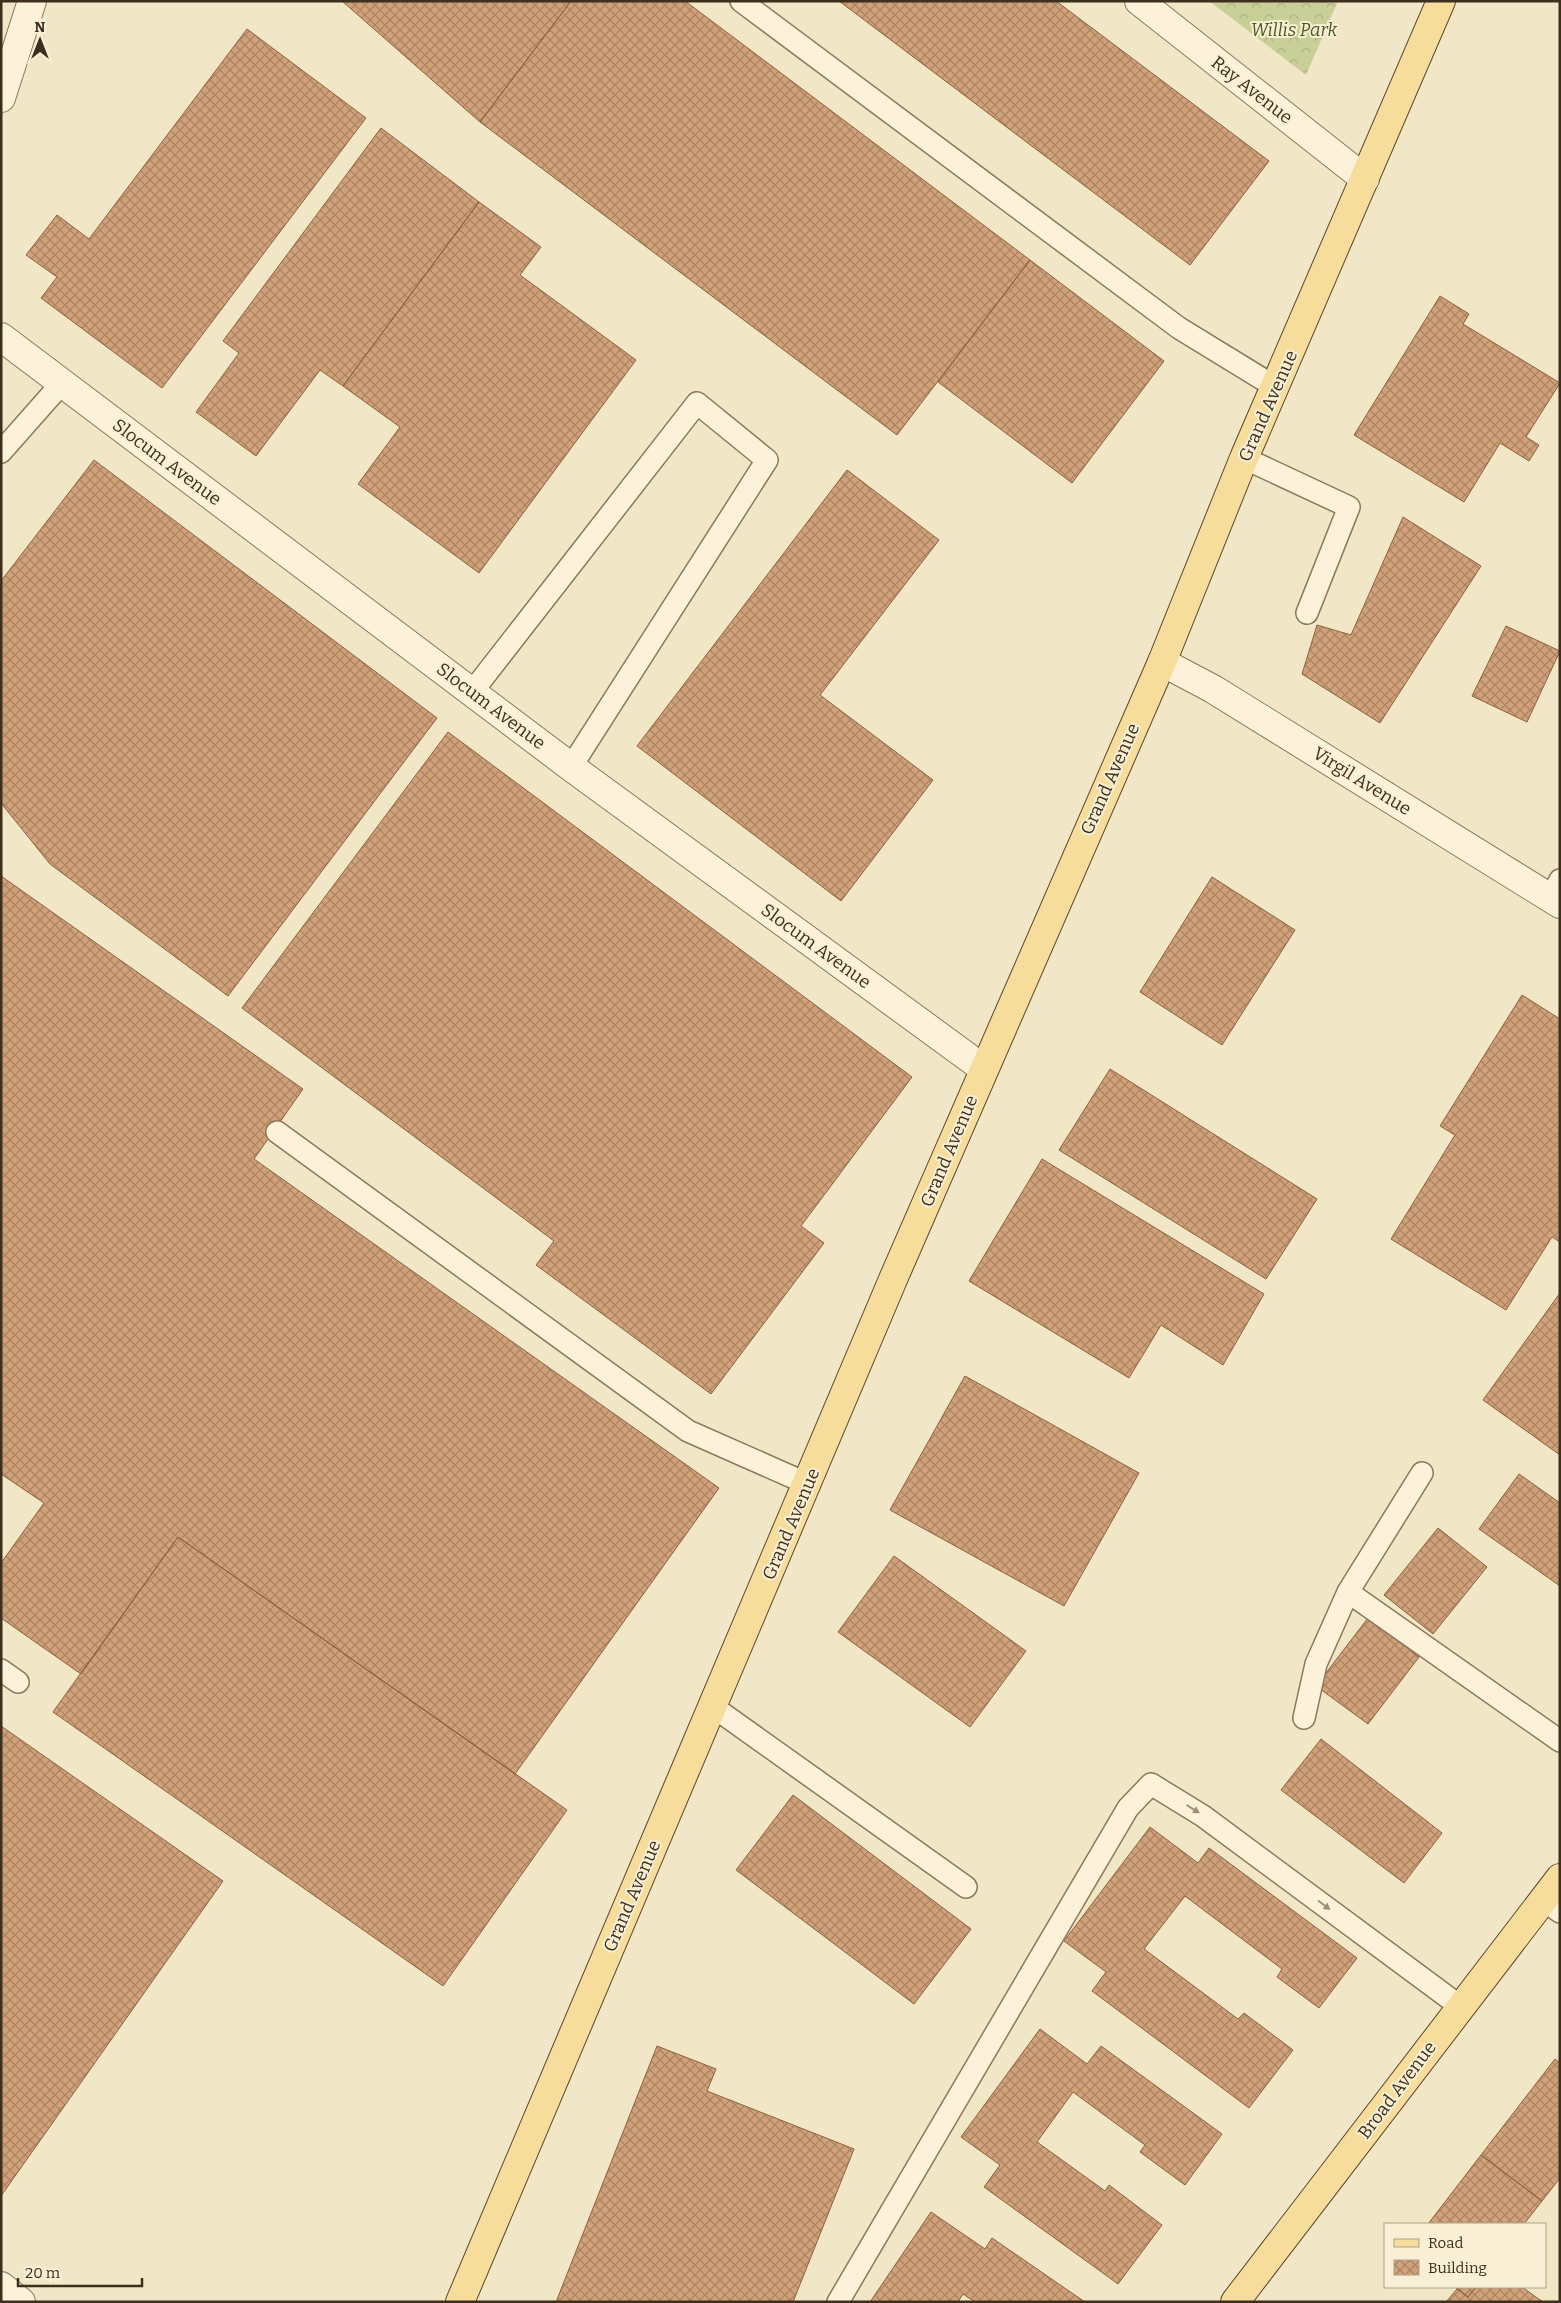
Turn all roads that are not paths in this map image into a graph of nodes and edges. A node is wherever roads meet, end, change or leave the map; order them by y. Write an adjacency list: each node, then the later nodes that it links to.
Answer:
1 (32, 1): 5 (street)
2 (741, 1): 9 (lane)
3 (1139, 1): 6 (street, Ray Avenue)
4 (1441, 1): 6 (main road, Grand Avenue)
5 (1, 98)
6 (1366, 179): 9 (main road, Grand Avenue)
7 (1, 337): 8 (street, Slocum Avenue)
8 (62, 383): 10 (lane); 14 (street, Slocum Avenue)
9 (1277, 388): 11 (main road, Grand Avenue)
10 (1, 452)
11 (1244, 458): 12 (lane); 13 (main road, Grand Avenue)
12 (1308, 612)
13 (1162, 662): 16 (street, Virgil Avenue); 17 (main road, Grand Avenue)
14 (472, 692): 15 (street, Slocum Avenue); 15 (lane)
15 (571, 767): 17 (street, Slocum Avenue)
16 (1557, 894)
17 (984, 1069): 20 (main road, Grand Avenue)
18 (276, 1132): 20 (lane)
19 (1422, 1472): 21 (lane)
20 (808, 1484): 22 (main road, Grand Avenue)
21 (1348, 1592): 23 (lane); 24 (lane)
22 (712, 1706): 26 (lane); 31 (main road, Grand Avenue)
23 (1304, 1718)
24 (1560, 1741)
25 (1560, 1878): 27 (main road, Broad Avenue)
26 (966, 1887)
27 (1551, 1906): 28 (main road, Broad Avenue)
28 (1461, 2007): 32 (lane, one-way to 28); 33 (main road, Broad Avenue)
29 (1, 2286): 30 (street)
30 (21, 2302)
31 (460, 2302)
32 (838, 2302)
33 (1236, 2302)

